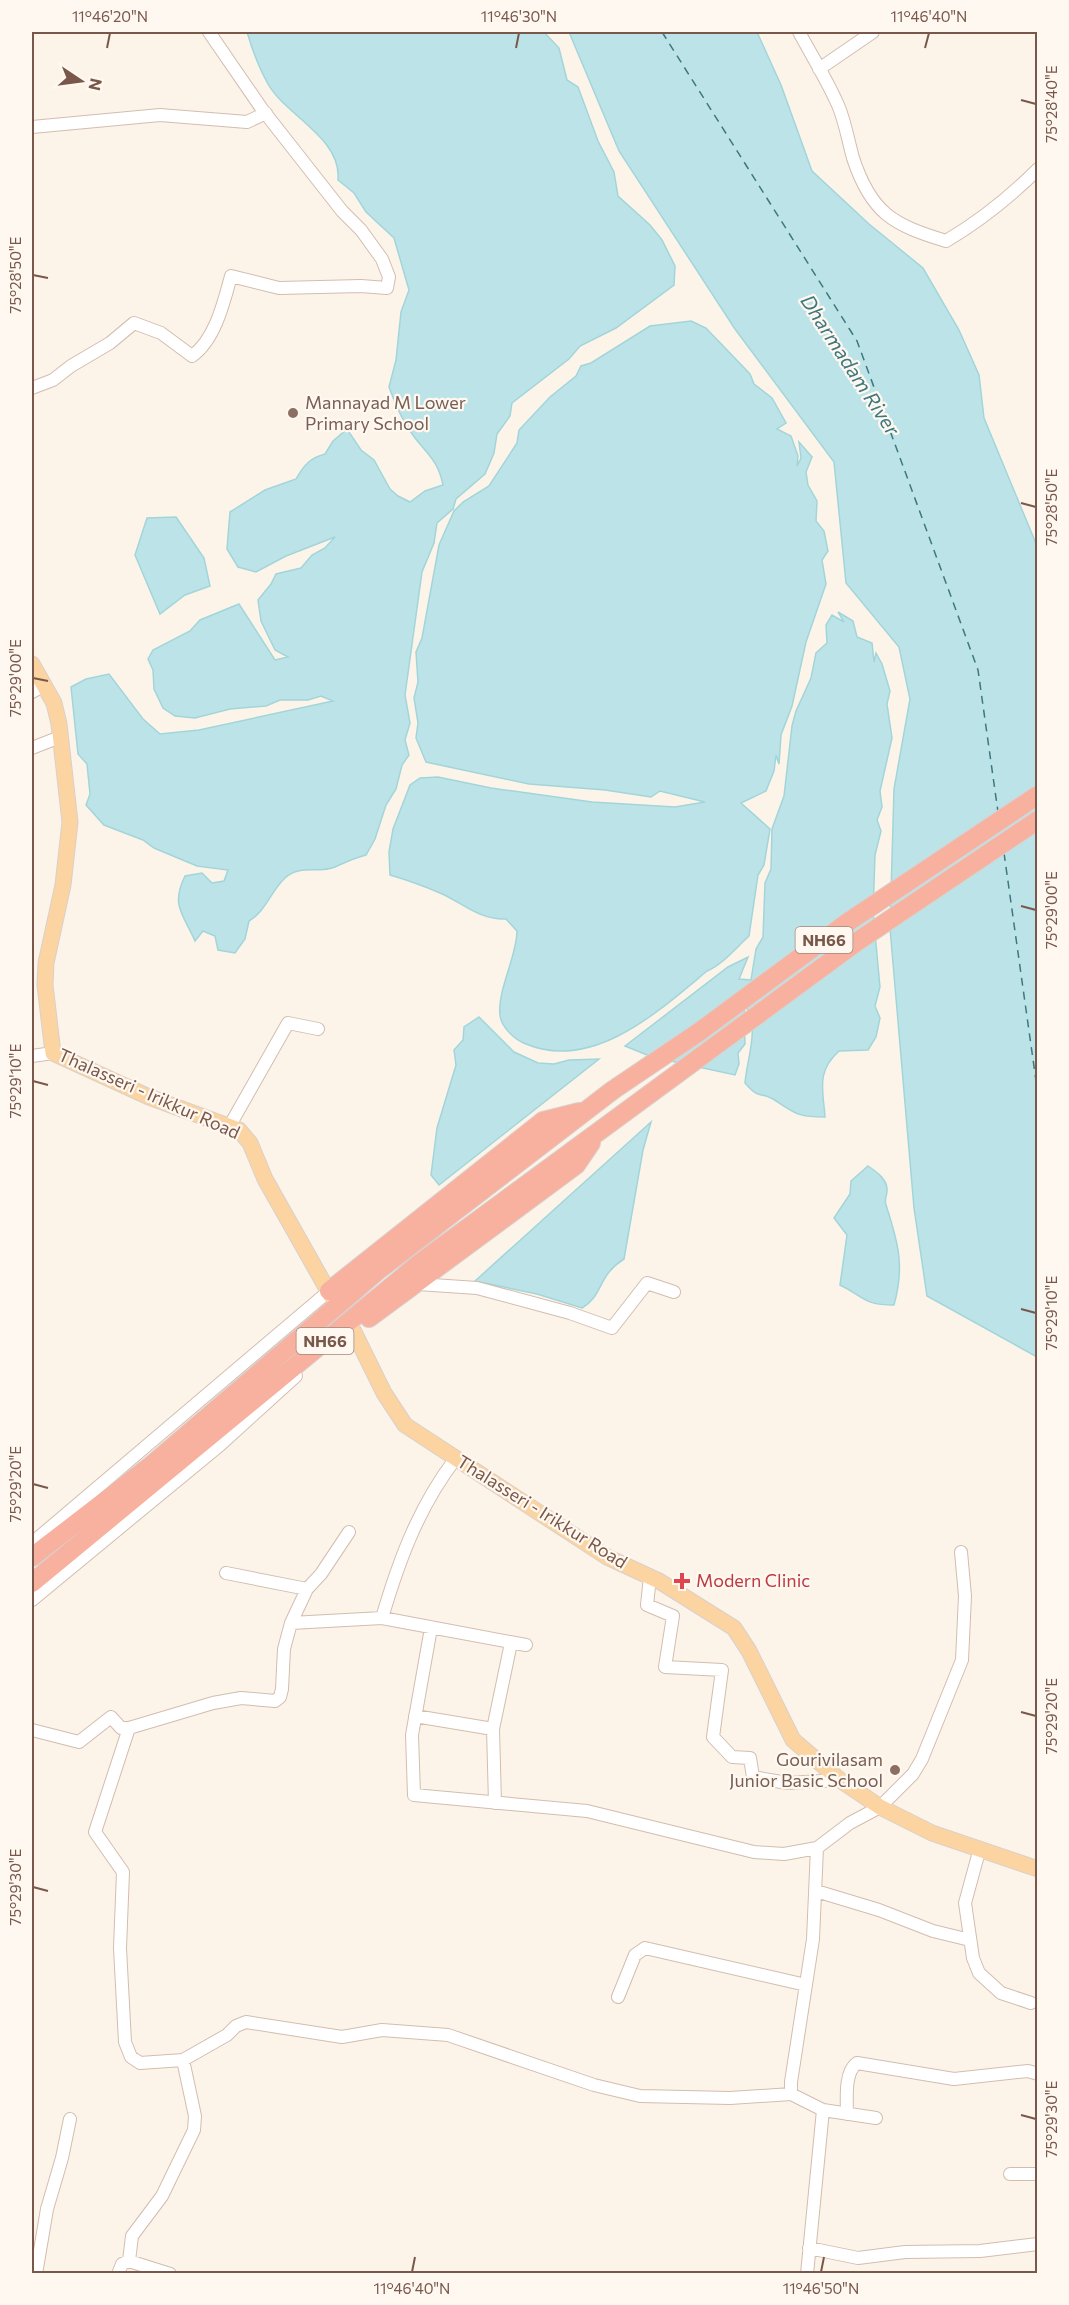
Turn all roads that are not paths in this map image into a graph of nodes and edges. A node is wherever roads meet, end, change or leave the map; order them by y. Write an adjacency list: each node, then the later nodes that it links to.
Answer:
1 (209, 32): 5 (street)
2 (799, 32): 4 (street)
3 (873, 32): 4 (street)
4 (819, 69): 7 (street)
5 (266, 112): 6 (street); 8 (street)
6 (32, 128)
7 (1038, 170)
8 (32, 388)
9 (32, 664): 10 (main road, Thalasseri - Irikkur Road)
10 (38, 688): 11 (main road, Thalasseri - Irikkur Road)
11 (60, 737): 12 (street); 16 (main road, Thalasseri - Irikkur Road)
12 (32, 748)
13 (1038, 795): 18 (highway, NH66)
14 (1038, 820): 20 (highway, NH66)
15 (318, 1029): 19 (street)
16 (53, 1053): 17 (street); 19 (main road, Thalasseri - Irikkur Road)
17 (32, 1056)
18 (587, 1110): 23 (highway); 29 (highway, NH66)
19 (229, 1127): 23 (main road, Thalasseri - Irikkur Road)
20 (598, 1131): 21 (highway); 32 (highway, NH66)
21 (417, 1284): 22 (street); 24 (highway)
22 (674, 1292)
23 (330, 1293): 27 (street)
24 (353, 1330): 25 (main road, Thalasseri - Irikkur Road); 34 (street)
25 (456, 1458): 31 (main road, Thalasseri - Irikkur Road); 35 (street)
26 (349, 1532): 33 (street)
27 (32, 1543)
28 (961, 1552): 46 (street)
29 (32, 1557)
30 (226, 1573): 33 (street)
31 (650, 1577): 44 (main road, Thalasseri - Irikkur Road); 44 (street)
32 (32, 1583)
33 (307, 1589): 36 (street)
34 (32, 1600)
35 (382, 1618): 36 (street); 37 (street)
36 (291, 1623): 41 (street)
37 (431, 1628): 38 (street); 40 (street)
38 (511, 1643): 39 (street); 42 (street)
39 (526, 1645)
40 (415, 1716): 42 (street); 45 (street)
41 (129, 1728): 43 (street); 55 (street)
42 (493, 1729): 45 (street)
43 (32, 1730)
44 (840, 1780): 46 (main road, Thalasseri - Irikkur Road)
45 (495, 1803): 47 (street)
46 (880, 1807): 47 (street); 48 (main road, Thalasseri - Irikkur Road)
47 (817, 1848): 50 (street)
48 (980, 1848): 49 (main road, Thalasseri - Irikkur Road); 51 (street)
49 (1038, 1869)
50 (816, 1891): 51 (street); 52 (street)
51 (970, 1940): 54 (street)
52 (806, 1985): 53 (street); 57 (street)
53 (618, 1997)
54 (1031, 2002)
55 (183, 2060): 57 (street); 66 (street)
56 (1038, 2074): 59 (street)
57 (792, 2094): 58 (street)
58 (823, 2110): 59 (street); 65 (street)
59 (847, 2114): 60 (street)
60 (876, 2118)
61 (70, 2119): 67 (street)
62 (1038, 2174): 63 (street)
63 (1010, 2175)
64 (1038, 2244): 65 (street)
65 (809, 2248): 70 (street)
66 (129, 2261): 68 (street); 69 (street)
67 (36, 2274)
68 (118, 2274)
69 (170, 2274)
70 (807, 2274)

